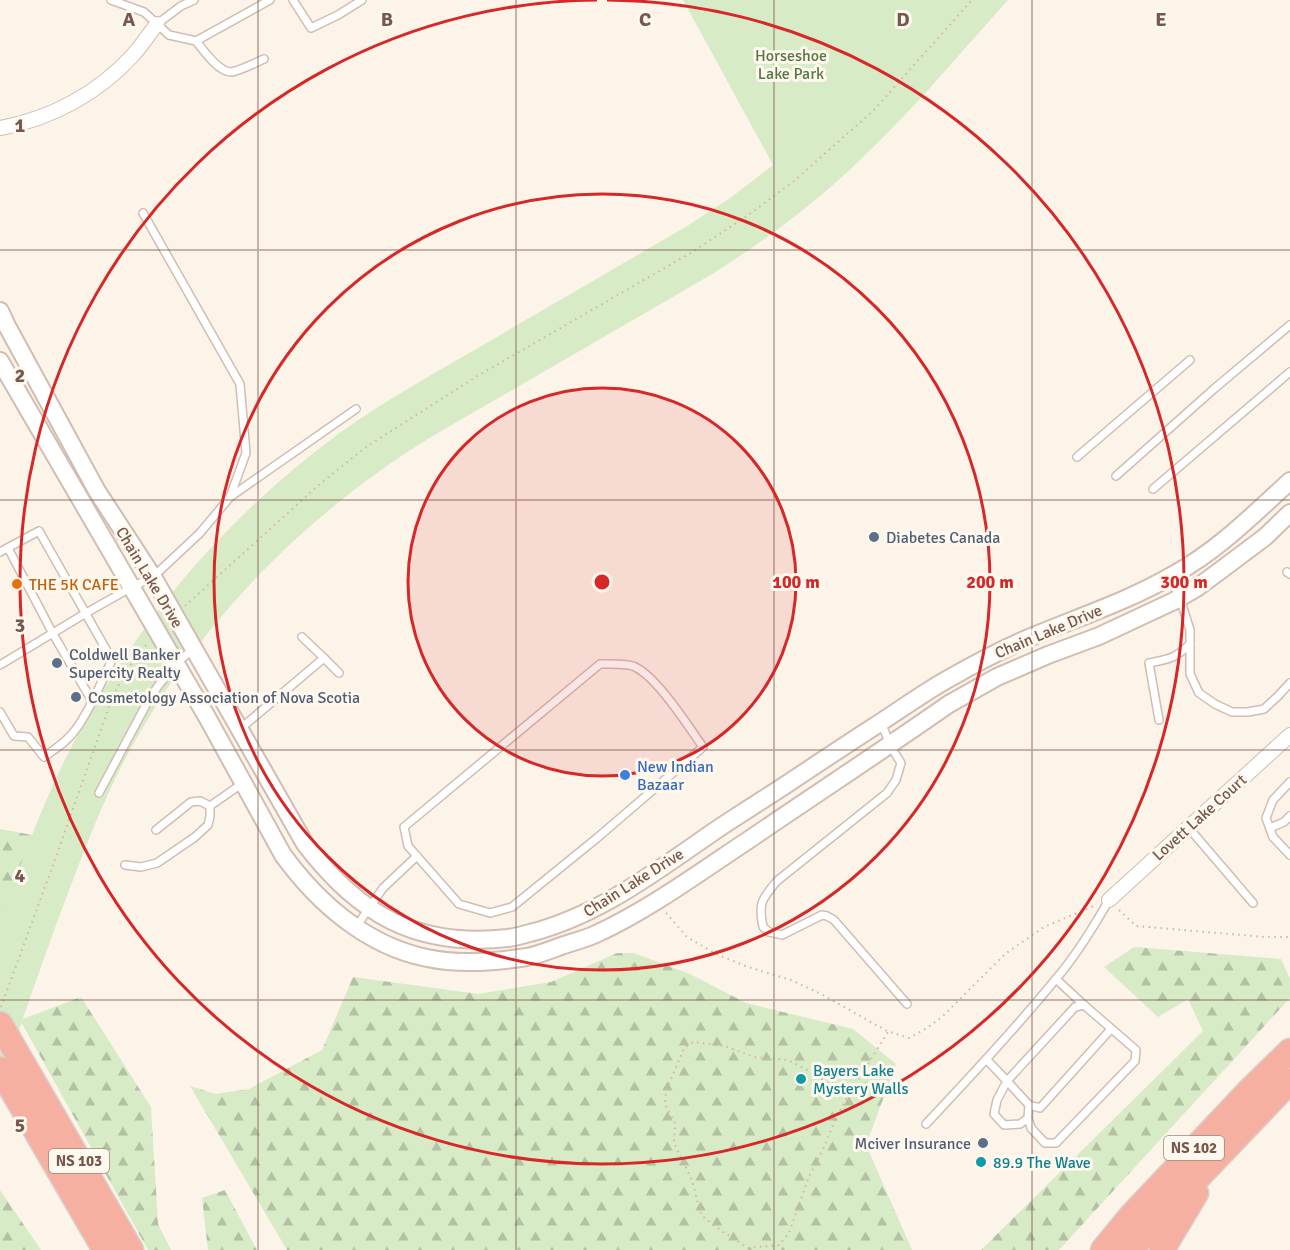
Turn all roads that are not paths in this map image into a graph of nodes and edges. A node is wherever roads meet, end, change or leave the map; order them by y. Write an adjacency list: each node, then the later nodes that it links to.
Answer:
1 (111, 0): 6 (lane)
2 (194, 0): 6 (lane)
3 (270, 0): 7 (lane)
4 (293, 0): 5 (lane)
5 (362, 0)
6 (157, 24): 7 (lane); 9 (street)
7 (196, 41): 8 (lane)
8 (264, 59)
9 (0, 128)
10 (143, 213): 21 (lane)
11 (0, 311): 25 (street, Chain Lake Drive)
12 (1290, 326): 18 (lane)
13 (1190, 360): 17 (lane)
14 (0, 361): 27 (street, Chain Lake Drive)
15 (1290, 372): 20 (lane)
16 (356, 409): 21 (lane)
17 (1077, 457)
18 (1116, 476)
19 (1289, 484): 26 (street, Chain Lake Drive)
20 (1153, 489)
21 (230, 497): 25 (lane)
22 (1290, 513): 28 (street, Chain Lake Drive)
23 (8, 548): 24 (lane); 29 (lane); 30 (lane)
24 (0, 552)
25 (153, 577): 27 (lane); 33 (street, Chain Lake Drive)
26 (1170, 577): 28 (lane); 44 (street, Chain Lake Drive)
27 (132, 587): 29 (lane); 35 (street, Chain Lake Drive)
28 (1180, 598): 32 (lane); 47 (street, Chain Lake Drive)
29 (86, 613): 30 (lane); 39 (lane)
30 (53, 634): 36 (lane); 39 (lane)
31 (302, 637): 34 (lane)
32 (1190, 644): 38 (lane); 43 (lane)
33 (193, 649): 35 (lane); 40 (street, Chain Lake Drive)
34 (324, 658): 37 (lane); 45 (lane)
35 (176, 664): 42 (street, Chain Lake Drive); 50 (lane)
36 (0, 665)
37 (339, 673)
38 (1290, 683)
39 (92, 701): 41 (lane)
40 (225, 704): 42 (lane); 45 (street, Chain Lake Drive)
41 (0, 712)
42 (207, 717): 49 (street, Chain Lake Drive)
43 (1159, 720)
44 (881, 722): 47 (lane); 61 (street, Chain Lake Drive)
45 (240, 729): 61 (street, Chain Lake Drive)
46 (1290, 735): 53 (street, Lovett Lake Court)
47 (890, 745): 62 (street, Chain Lake Drive); 64 (lane)
48 (1290, 782): 54 (lane)
49 (243, 783): 51 (lane); 62 (street, Chain Lake Drive)
50 (99, 793)
51 (210, 806): 55 (lane); 58 (lane)
52 (1290, 816): 54 (lane)
53 (1188, 827): 59 (street, Lovett Lake Court); 60 (lane)
54 (1270, 828): 56 (lane)
55 (156, 830)
56 (1290, 855)
57 (417, 856): 57 (lane); 61 (lane)
58 (125, 865)
59 (1109, 900): 63 (lane)
60 (1253, 903)
61 (369, 908): 62 (lane)
62 (356, 927)
63 (1056, 979): 65 (lane); 69 (lane)
64 (907, 1004)
65 (1084, 1005): 67 (lane); 71 (lane)
66 (0, 1024): 78 (highway, NS 103)
67 (1111, 1029): 73 (lane); 74 (lane)
68 (1290, 1051): 79 (highway, NS 102)
69 (986, 1059): 71 (lane); 75 (lane)
70 (0, 1069): 77 (highway, NS 103)
71 (1007, 1081): 73 (lane); 74 (lane)
72 (1290, 1081): 76 (highway, NS 102)
73 (1029, 1106): 74 (lane)
74 (1028, 1118)
75 (926, 1124)
76 (1216, 1158): 80 (highway, NS 102); 81 (highway)
77 (105, 1250)
78 (131, 1250)
79 (1103, 1250)
80 (1131, 1250)
81 (1162, 1250)

